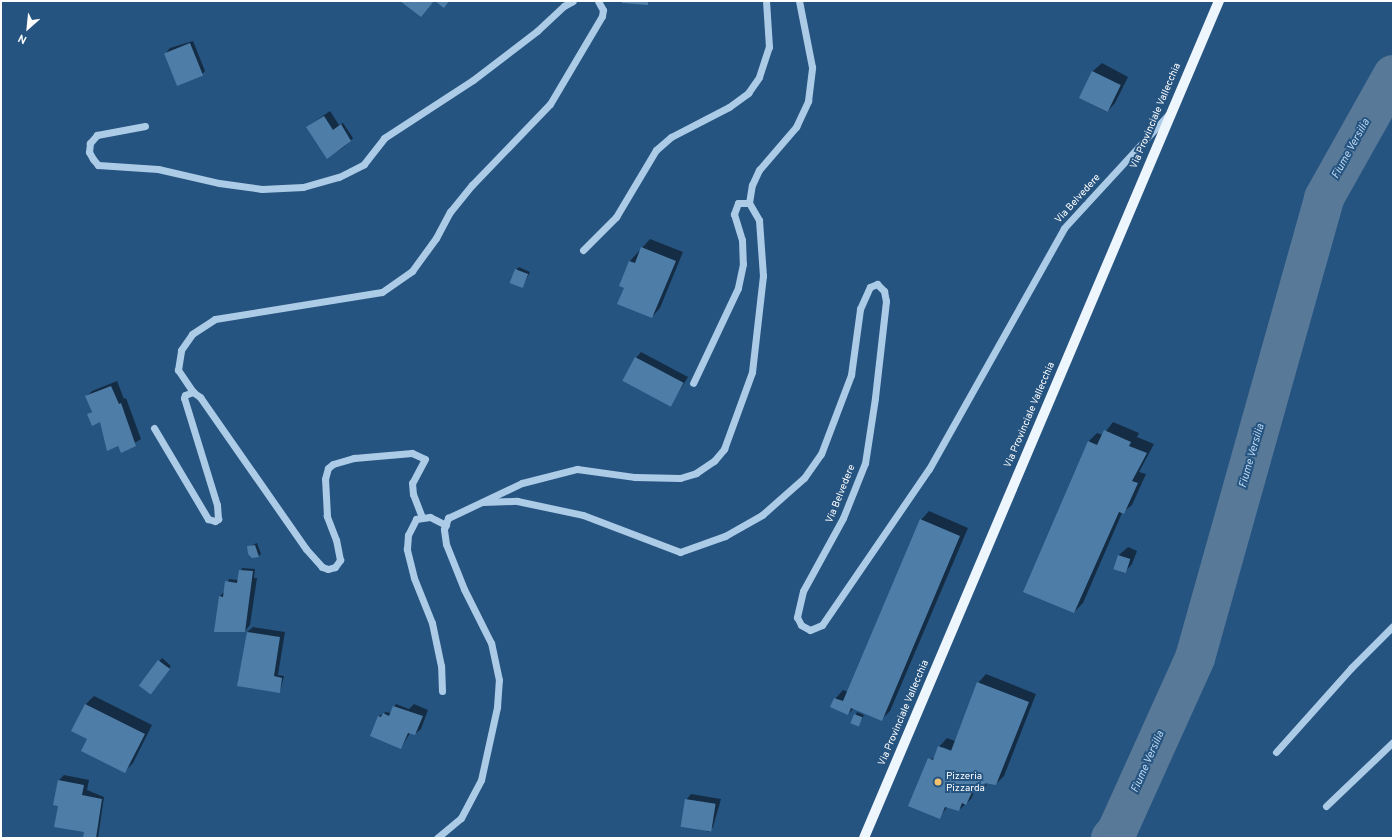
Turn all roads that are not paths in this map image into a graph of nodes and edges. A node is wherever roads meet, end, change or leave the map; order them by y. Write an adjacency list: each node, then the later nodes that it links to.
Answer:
1 (573, 1): 7 (street)
2 (598, 1): 11 (street)
3 (766, 1): 9 (street)
4 (799, 1): 8 (street)
5 (1219, 1): 6 (main road, Via Provinciale Vallecchia)
6 (1171, 112): 13 (street, Via Belvedere); 22 (main road, Via Provinciale Vallecchia)
7 (145, 126)
8 (749, 202): 10 (street); 13 (street)
9 (584, 250)
10 (693, 384)
11 (193, 392): 12 (street); 14 (street)
12 (154, 428)
13 (483, 502): 15 (street)
14 (422, 517): 15 (street); 17 (street)
15 (446, 525): 21 (street)
16 (1393, 626): 19 (street)
17 (442, 691)
18 (1393, 742): 20 (street)
19 (1276, 752)
20 (1326, 806)
21 (437, 838)
22 (864, 838)

